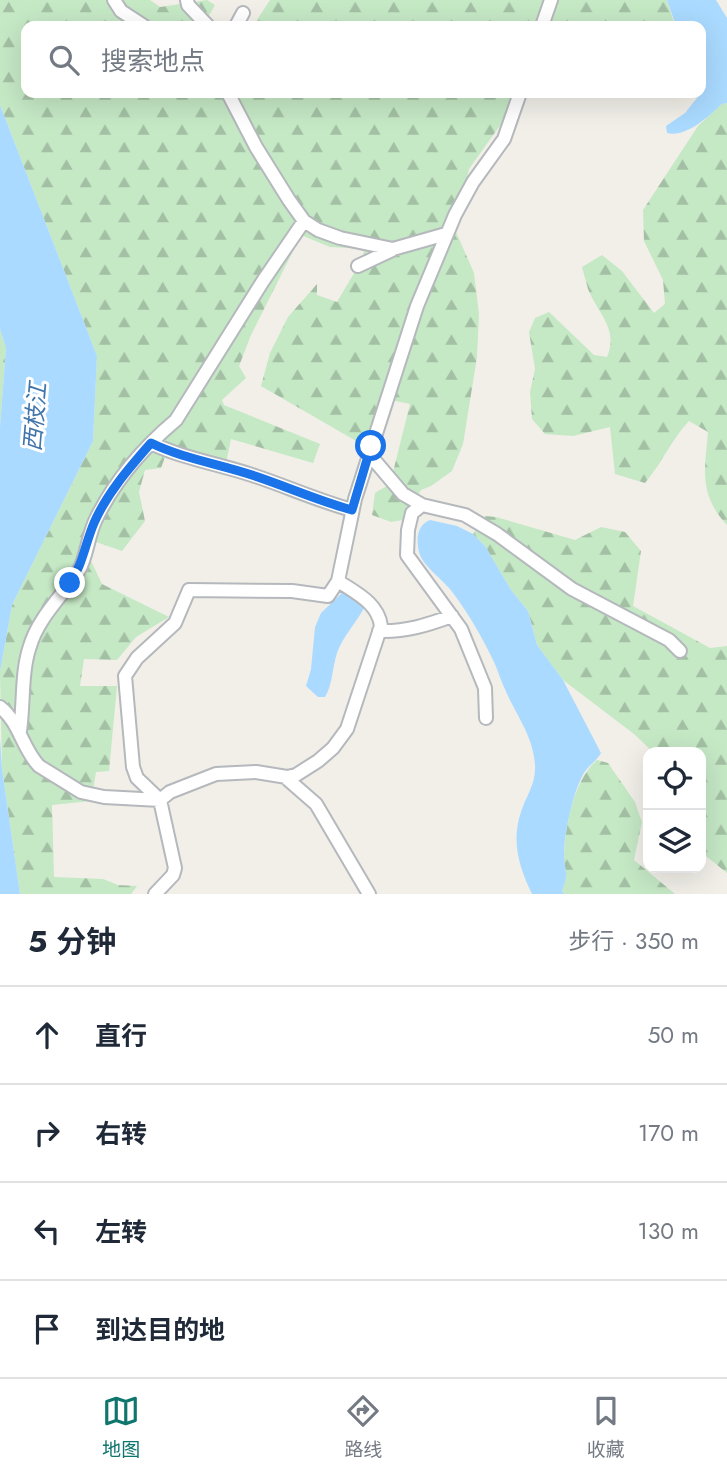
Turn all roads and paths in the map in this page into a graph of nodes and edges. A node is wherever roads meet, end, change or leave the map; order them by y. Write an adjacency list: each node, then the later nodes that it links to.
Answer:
1 (114, 0): 5 (street)
2 (187, 0): 6 (street)
3 (551, 0): 8 (street)
4 (243, 13): 7 (street)
5 (136, 21)
6 (203, 21)
7 (239, 21)
8 (544, 21)
9 (231, 98): 11 (street)
10 (518, 98): 12 (street)
11 (304, 220): 13 (street); 15 (street)
12 (446, 234): 13 (street); 16 (street)
13 (393, 249): 14 (street)
14 (358, 266)
15 (151, 443): 18 (street); 25 (street)
16 (369, 454): 17 (street); 18 (street)
17 (422, 505): 20 (street); 22 (street)
18 (352, 510): 19 (street)
19 (338, 581): 21 (street); 27 (street)
20 (452, 616): 21 (street); 24 (street)
21 (380, 631): 26 (street)
22 (680, 651)
23 (0, 706): 25 (street)
24 (486, 718)
25 (19, 729): 27 (street)
26 (285, 777): 27 (street); 29 (street)
27 (160, 800): 28 (street)
28 (155, 894)
29 (369, 894)

